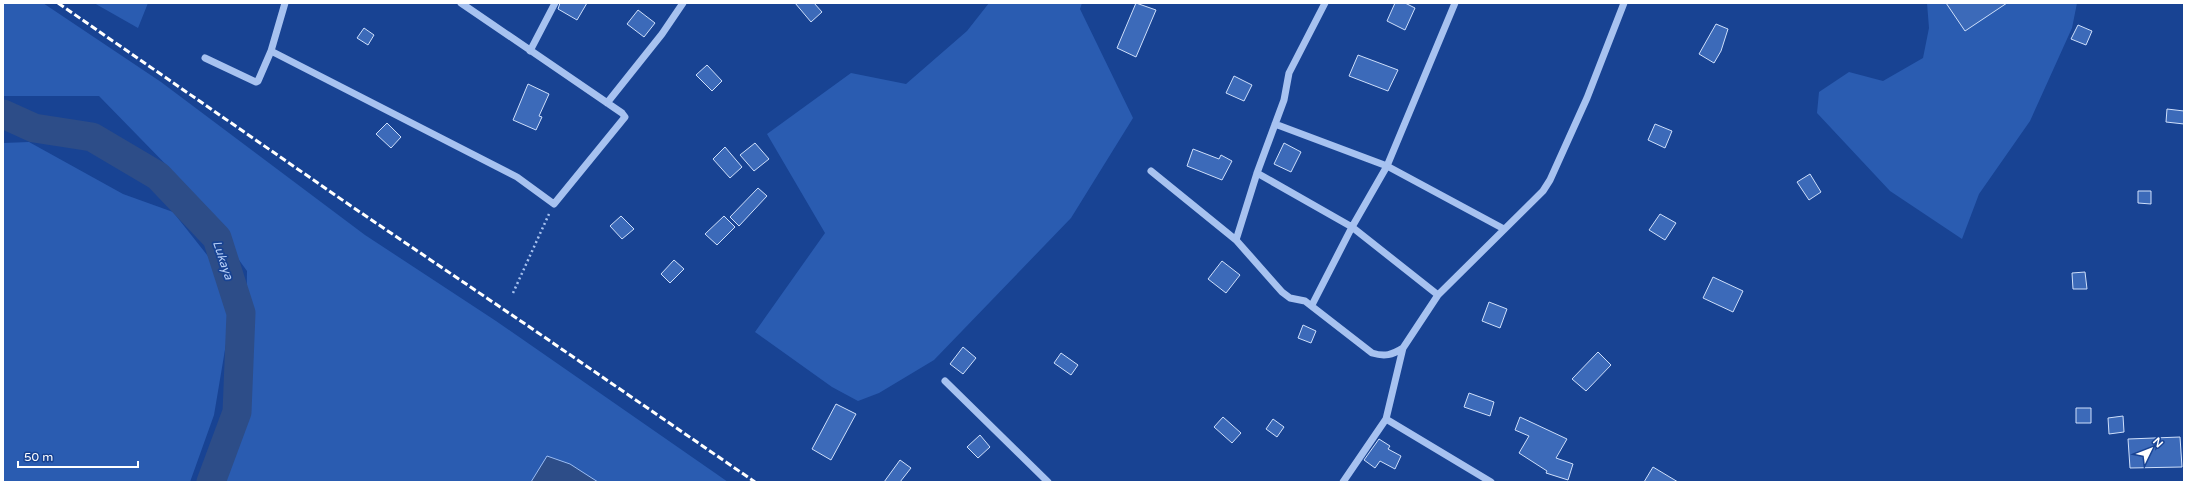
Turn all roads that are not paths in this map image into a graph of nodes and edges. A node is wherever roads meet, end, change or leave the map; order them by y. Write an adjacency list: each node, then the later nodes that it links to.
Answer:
1 (285, 3): 8 (street)
2 (461, 3): 9 (street)
3 (555, 3): 9 (street)
4 (683, 3): 11 (street)
5 (1325, 3): 12 (street)
6 (1455, 3): 13 (street)
7 (1624, 3): 17 (street)
8 (271, 51): 10 (street); 11 (street)
9 (530, 51): 11 (street)
10 (205, 58)
11 (607, 103)
12 (1275, 124): 13 (street); 15 (street)
13 (1387, 166): 16 (street); 17 (street)
14 (1151, 171): 18 (street)
15 (1257, 173): 16 (street); 18 (street)
16 (1352, 227): 19 (street); 20 (street)
17 (1504, 229): 19 (street)
18 (1236, 240): 20 (street)
19 (1438, 295): 21 (street)
20 (1312, 305): 21 (street)
21 (1403, 348): 23 (street)
22 (945, 381): 24 (street)
23 (1386, 419): 25 (street); 26 (street)
24 (1048, 482)
25 (1343, 482)
26 (1490, 482)

